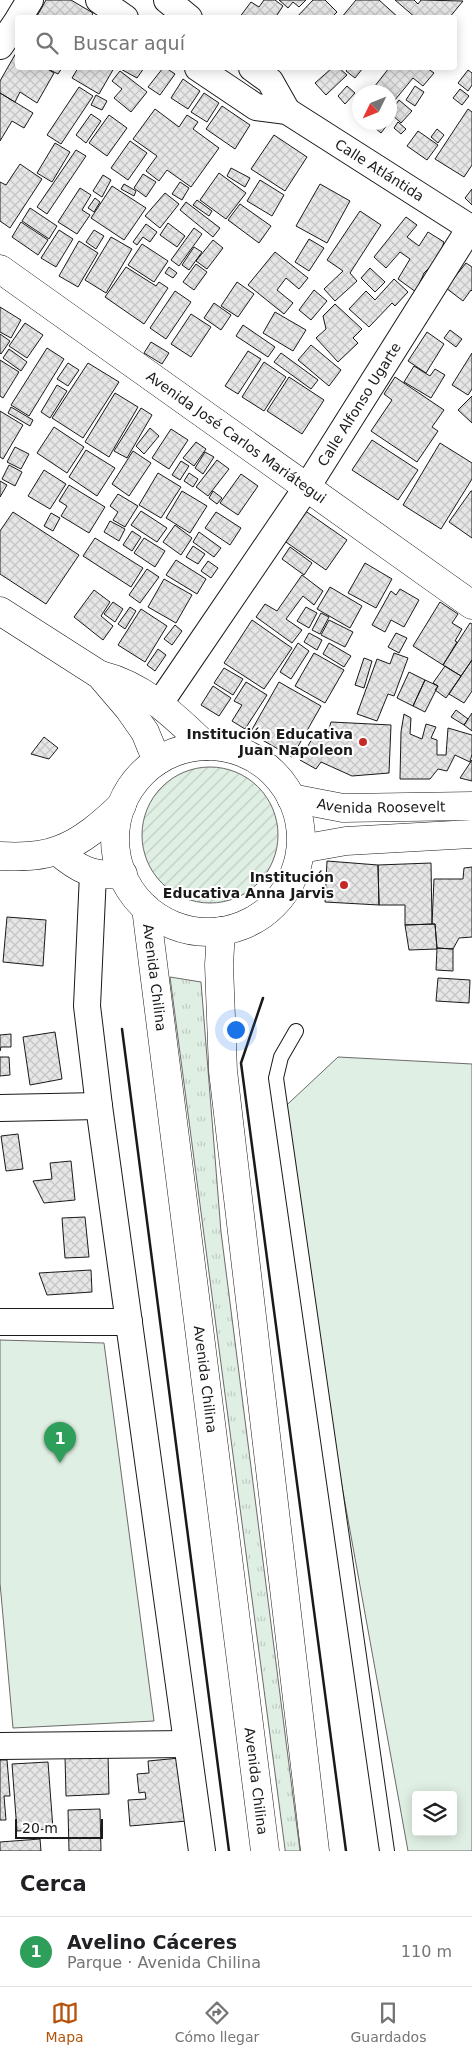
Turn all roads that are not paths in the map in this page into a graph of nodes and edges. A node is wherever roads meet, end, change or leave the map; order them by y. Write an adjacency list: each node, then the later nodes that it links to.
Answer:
1 (30, 0): 4 (street)
2 (99, 0): 5 (street)
3 (166, 0): 6 (street)
4 (21, 15)
5 (121, 15)
6 (185, 15)
7 (15, 24): 8 (street)
8 (0, 46)
9 (201, 70): 11 (street, Calle Atlántida)
10 (255, 70): 11 (street, Calle Atlántida)
11 (287, 112): 12 (street, Calle Atlántida)
12 (471, 228): 14 (street, Calle Alfonso Ugarte)
13 (0, 269): 14 (main road, Avenida José Carlos Mariátegui)
14 (308, 487): 15 (main road, Avenida José Carlos Mariátegui); 18 (street, Calle Alfonso Ugarte)
15 (472, 605)
16 (0, 612): 17 (main road)
17 (100, 675): 18 (main road); 20 (main road)
18 (160, 703): 19 (main road)
19 (206, 746): 20 (main road); 21 (main road)
20 (157, 762): 22 (main road)
21 (292, 798): 23 (main road, Avenida Roosevelt); 25 (main road)
22 (122, 805): 26 (main road); 29 (main road)
23 (472, 806)
24 (472, 834): 25 (main road, Avenida Roosevelt)
25 (301, 849): 31 (main road)
26 (57, 851): 27 (main road); 28 (main road)
27 (0, 856)
28 (93, 874): 29 (main road); 33 (street)
29 (123, 874): 30 (main road)
30 (146, 908): 31 (main road); 40 (main road, Avenida Chilina)
31 (221, 931): 41 (main road)
32 (296, 1031): 42 (lane)
33 (99, 1106): 34 (street); 36 (street)
34 (0, 1108)
35 (0, 1322): 36 (street)
36 (129, 1322): 37 (street)
37 (187, 1744): 38 (street); 39 (street)
38 (0, 1746)
39 (202, 1851)
40 (265, 1851)
41 (315, 1851)
42 (387, 1851)

